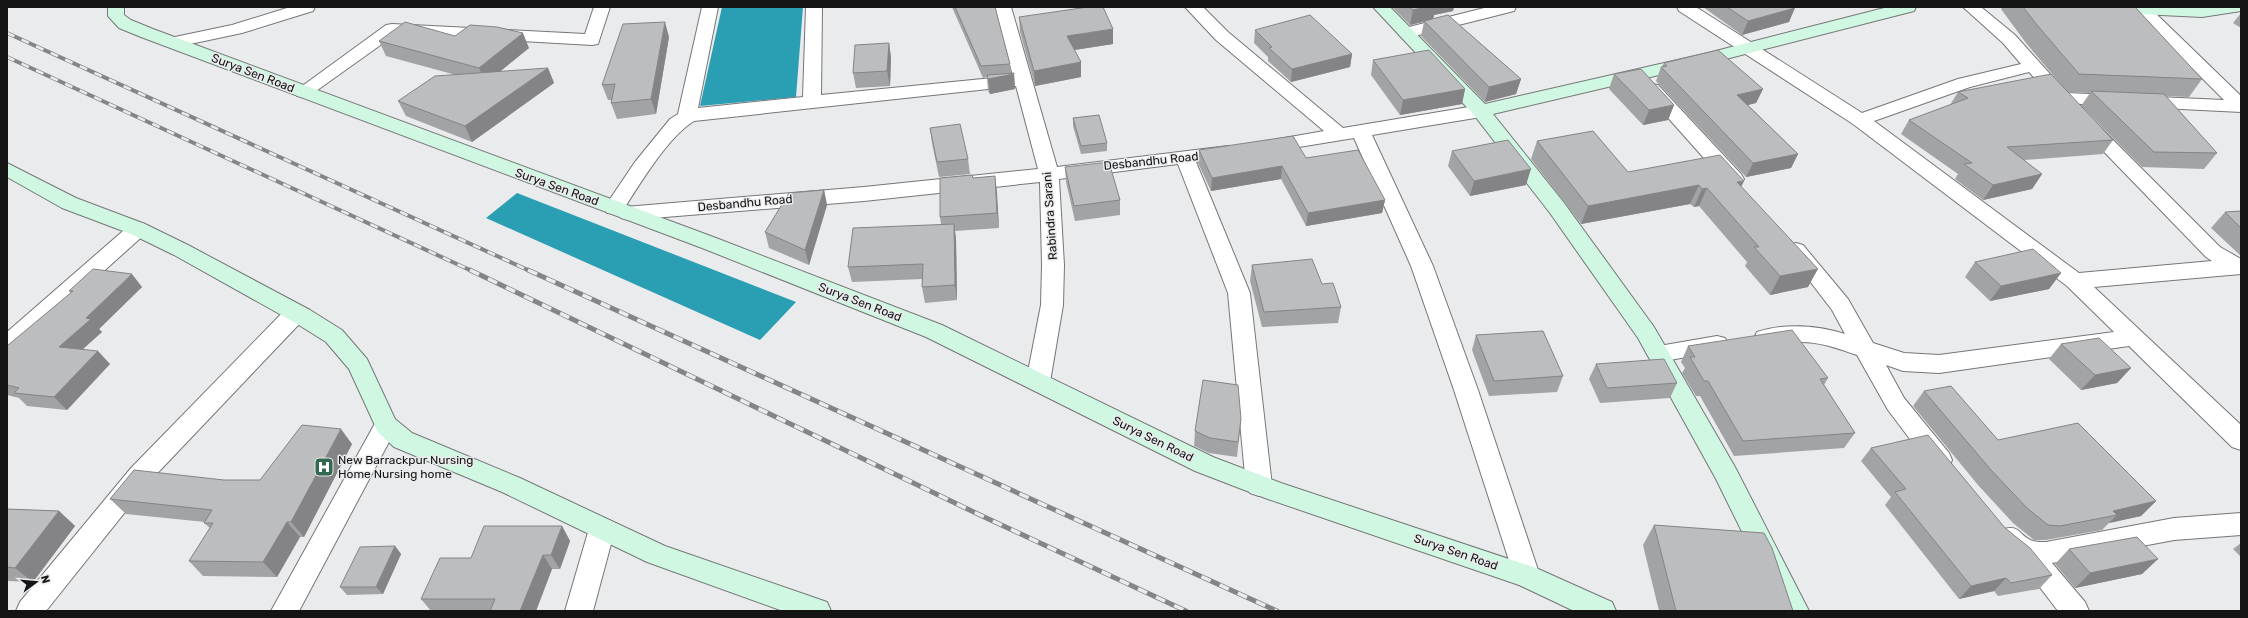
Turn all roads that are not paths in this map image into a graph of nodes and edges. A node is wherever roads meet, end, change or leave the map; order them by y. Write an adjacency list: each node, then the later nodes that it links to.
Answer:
1 (116, 7): 17 (street, Surya Sen Road)
2 (307, 7): 17 (street)
3 (602, 7): 22 (street)
4 (710, 7): 27 (street)
5 (814, 7): 24 (street)
6 (1003, 7): 21 (street, Rabindra Sarani)
7 (1193, 7): 29 (street)
8 (1381, 7): 16 (street)
9 (1508, 7): 16 (street)
10 (1685, 7): 18 (street)
11 (1971, 7): 19 (street)
12 (2098, 7): 15 (street)
13 (2238, 7): 15 (street)
14 (1904, 8): 18 (street)
15 (2142, 10): 25 (street)
16 (1407, 33): 26 (street)
17 (176, 42): 22 (street, Surya Sen Road)
18 (1747, 48): 20 (street); 28 (street)
19 (2032, 66): 23 (street); 28 (street)
20 (1638, 74): 26 (street); 33 (street)
21 (1023, 80): 24 (street); 32 (street, Rabindra Sarani)
22 (303, 92): 34 (street, Surya Sen Road)
23 (2062, 98): 25 (street); 37 (street)
24 (812, 101): 27 (street)
25 (2241, 106)
26 (1481, 111): 29 (street, Desbandhu Road); 43 (street)
27 (687, 116): 34 (street)
28 (1860, 120): 38 (street)
29 (1351, 134): 30 (street, Desbandhu Road); 53 (street)
30 (1184, 158): 32 (street, Desbandhu Road); 48 (street)
31 (7, 169): 35 (street)
32 (1049, 172): 34 (street, Desbandhu Road); 44 (street, Rabindra Sarani)
33 (1749, 196)
34 (621, 210): 44 (street, Surya Sen Road)
35 (138, 229): 39 (street); 41 (street)
36 (1785, 237): 42 (street)
37 (2239, 267): 38 (street)
38 (2076, 281): 40 (street)
39 (296, 313): 45 (street); 54 (street)
40 (2134, 337): 42 (street); 46 (street)
41 (7, 345)
42 (1865, 350): 43 (street); 47 (street)
43 (1659, 354): 59 (street)
44 (1038, 382): 48 (street, Surya Sen Road)
45 (386, 425): 51 (street); 55 (street)
46 (2241, 440)
47 (1954, 476)
48 (1259, 486): 53 (street, Surya Sen Road)
49 (1993, 521): 52 (street)
50 (2241, 524): 52 (street)
51 (602, 529): 56 (street); 57 (street)
52 (2027, 552): 60 (street)
53 (1527, 576): 58 (street, Surya Sen Road)
54 (30, 611)
55 (285, 611)
56 (579, 611)
57 (817, 611)
58 (1602, 611)
59 (1795, 611)
60 (2075, 611)

